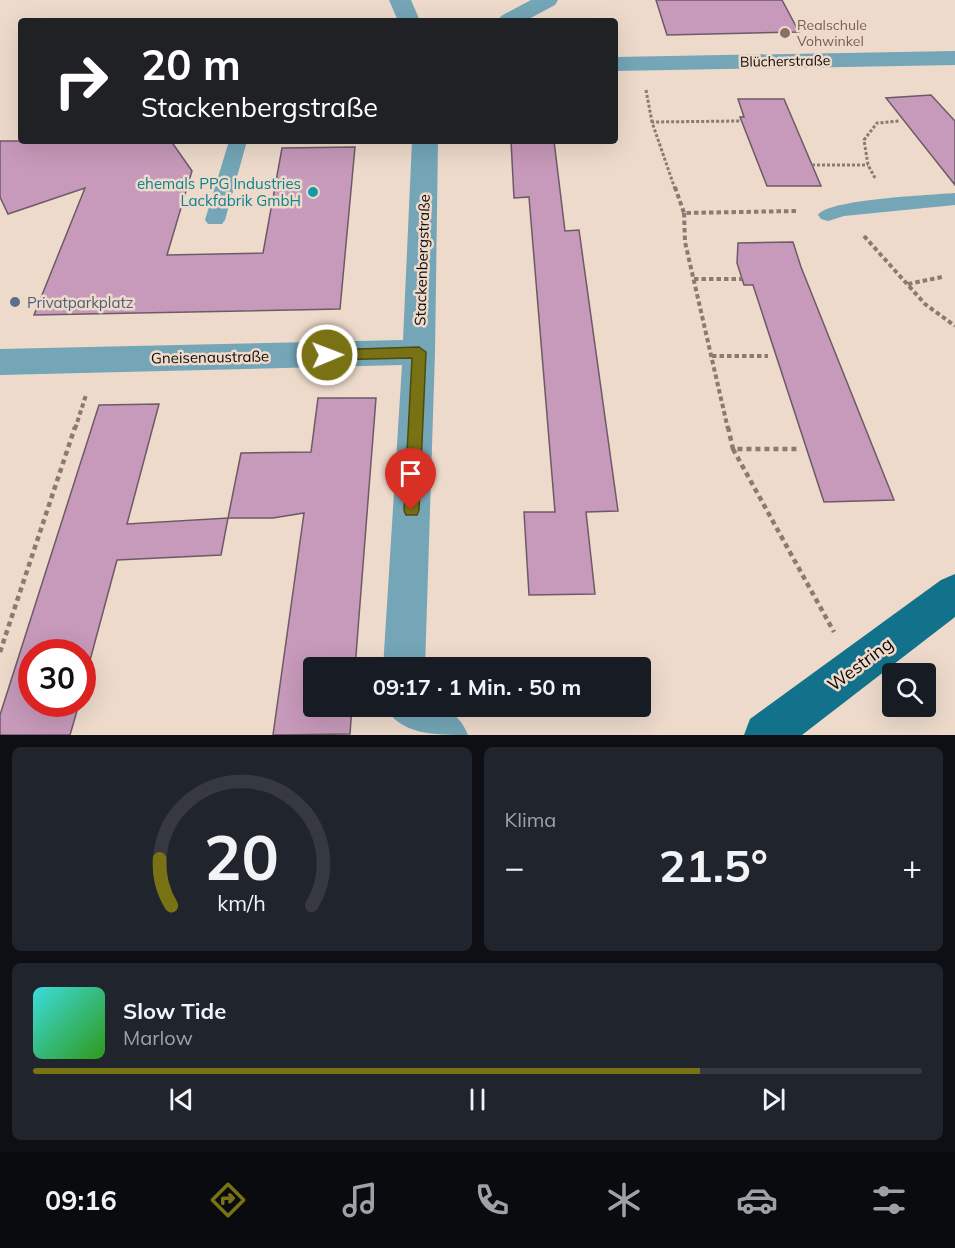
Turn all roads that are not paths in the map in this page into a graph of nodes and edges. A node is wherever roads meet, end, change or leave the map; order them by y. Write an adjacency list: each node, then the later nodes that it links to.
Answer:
1 (400, 0): 3 (street)
2 (547, 0): 4 (street)
3 (408, 18)
4 (514, 18)
5 (955, 58): 6 (street, Blücherstraße)
6 (618, 64)
7 (237, 144): 11 (lane)
8 (425, 144): 12 (street, Stackenbergstraße)
9 (955, 200): 10 (lane)
10 (835, 212)
11 (214, 220)
12 (419, 352): 13 (street, Gneisenaustraße); 15 (street, Stackenbergstraße)
13 (0, 362)
14 (955, 593): 20 (main road, Westring)
15 (405, 657)
16 (403, 717): 18 (street)
17 (420, 717): 19 (street)
18 (401, 735)
19 (447, 735)
20 (766, 735)

